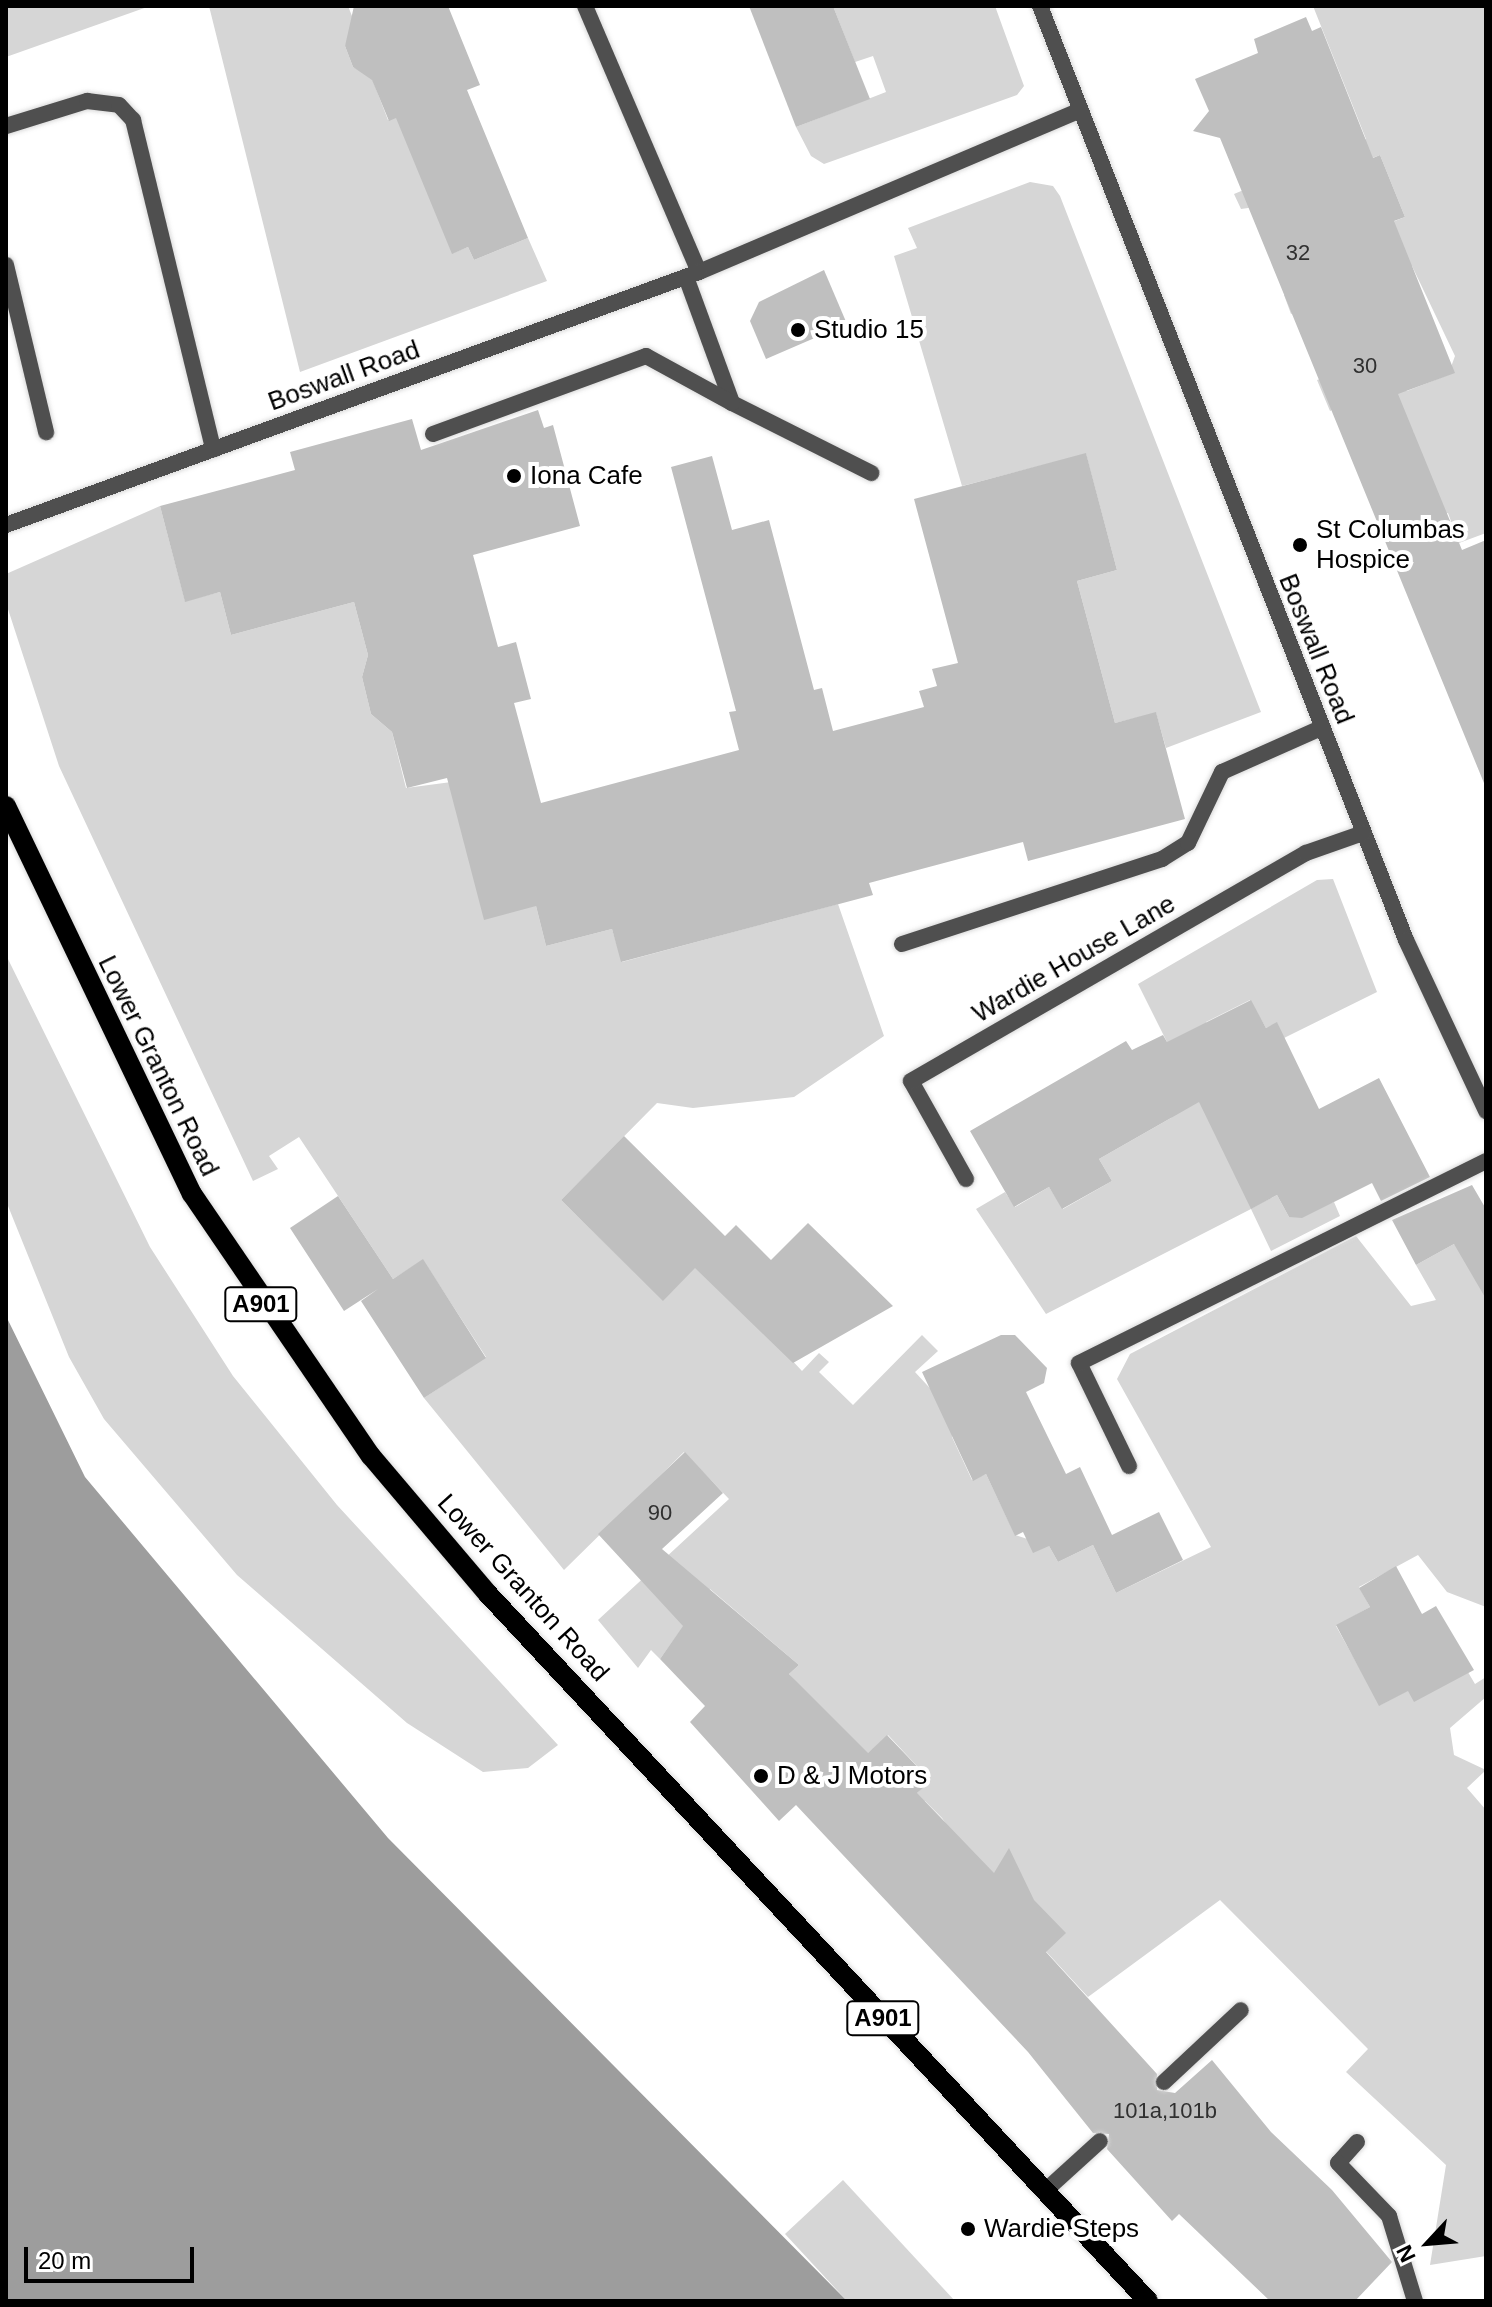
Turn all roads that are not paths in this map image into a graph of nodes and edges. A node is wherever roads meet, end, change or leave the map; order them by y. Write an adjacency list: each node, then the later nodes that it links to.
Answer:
1 (585, 6): 6 (street)
2 (1040, 6): 3 (street, Boswall Road)
3 (1080, 110): 6 (street, Boswall Road); 13 (street, Boswall Road)
4 (6, 126): 10 (street)
5 (6, 265): 8 (street)
6 (692, 274): 7 (street); 10 (street, Boswall Road)
7 (732, 403): 9 (street); 11 (street)
8 (46, 432)
9 (433, 434)
10 (213, 449): 12 (street, Boswall Road)
11 (871, 473)
12 (6, 525)
13 (1321, 728): 15 (street, Boswall Road); 16 (street)
14 (6, 806): 25 (main road, Lower Granton Road / A901)
15 (1363, 833): 17 (street, Boswall Road); 19 (street, Wardie House Lane)
16 (902, 944)
17 (1486, 1111)
18 (1486, 1161): 20 (street)
19 (966, 1179)
20 (1129, 1466)
21 (1241, 2010): 22 (street)
22 (1164, 2082)
23 (1100, 2141): 25 (street)
24 (1357, 2142): 27 (street)
25 (1045, 2191): 26 (main road, Lower Granton Road / A901)
26 (1148, 2301)
27 (1415, 2301)

